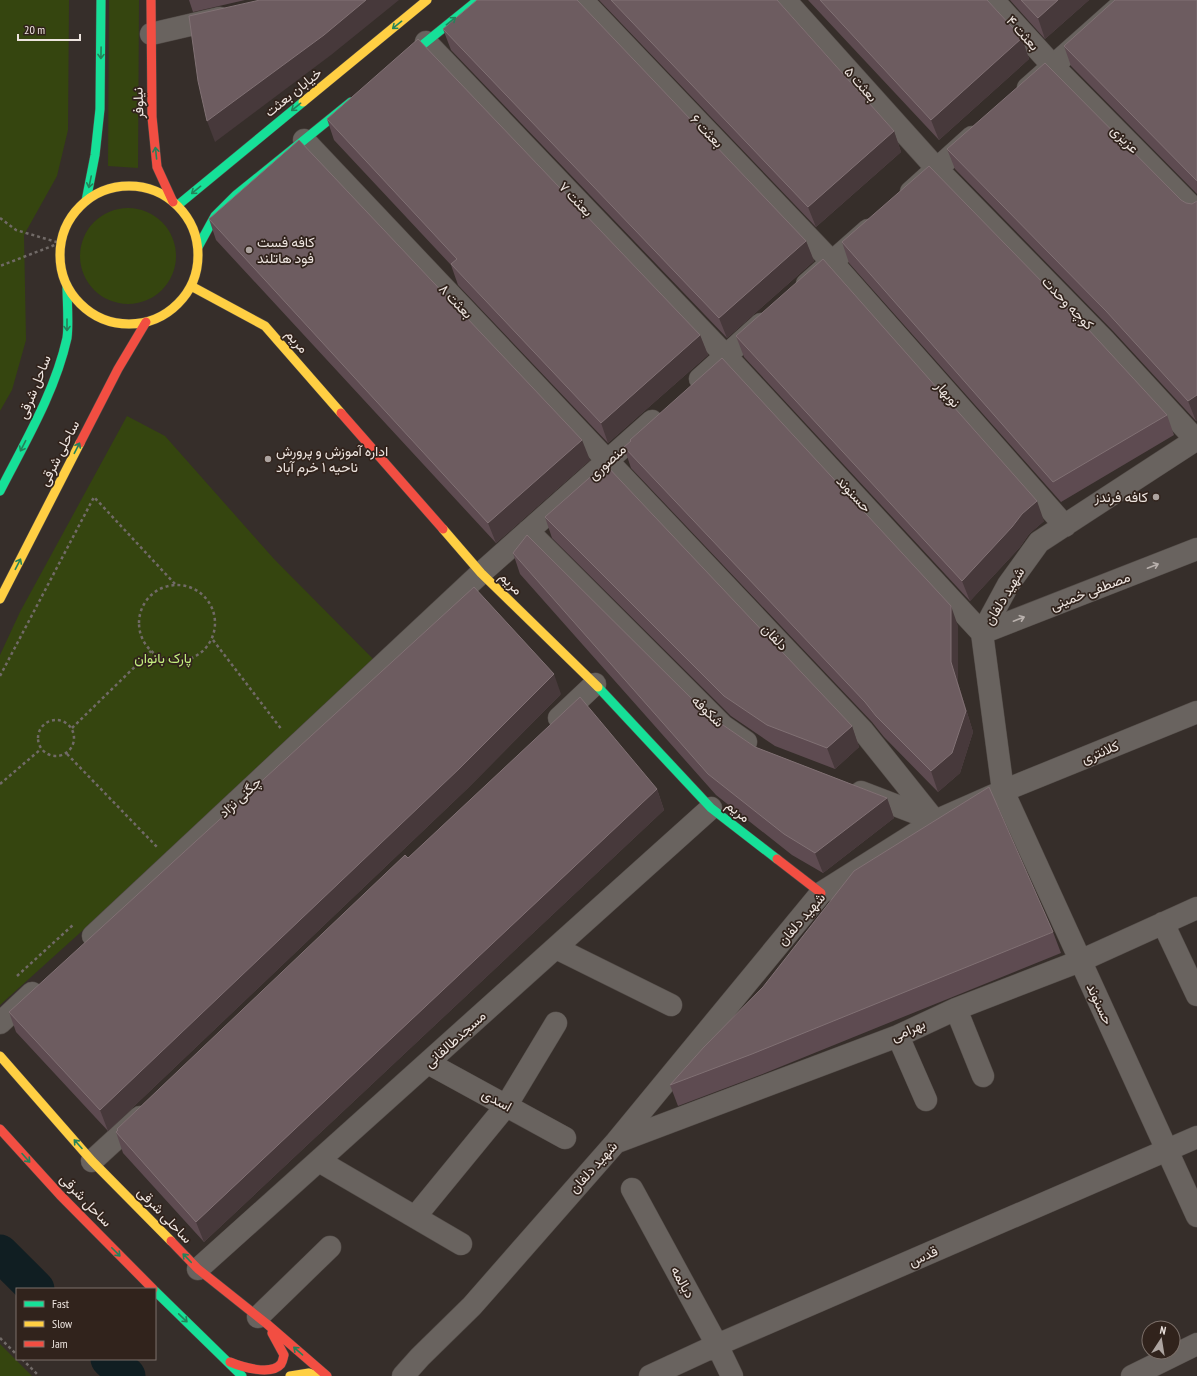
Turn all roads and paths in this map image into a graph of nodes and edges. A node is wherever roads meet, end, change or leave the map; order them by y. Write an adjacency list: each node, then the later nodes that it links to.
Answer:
1 (101, 0): 19 (main road, one-way to 19)
2 (151, 0): 10 (main road, نیلوفر)
3 (427, 0): 20 (main road, خیابان بعثت, one-way to 20)
4 (478, 0): 11 (main road, one-way to 4)
5 (582, 0): 25 (street, بعثت ۶)
6 (784, 0): 18 (street, بعثت ۵)
7 (993, 0): 12 (street, بعثت ۴)
8 (1128, 0): 12 (street)
9 (235, 14): 10 (street)
10 (151, 34): 20 (main road, نیلوفر, one-way to 10)
11 (426, 42): 13 (main road); 30 (street, بعثت ۷)
12 (1053, 66): 15 (street); 21 (street, عزیزی)
13 (395, 67)
14 (359, 96): 17 (main road)
15 (1012, 102)
16 (989, 123): 18 (street)
17 (304, 140): 24 (main road); 34 (street, بعثت ۸)
18 (937, 169): 25 (street); 33 (street, کوچه وحدت)
19 (86, 201): 20 (main road); 23 (main road)
20 (176, 203): 24 (main road)
21 (1197, 212)
22 (0, 218): 23 (path)
23 (60, 243): 26 (path); 27 (main road)
24 (198, 248): 28 (main road)
25 (832, 262): 30 (street); 36 (street, نوبهار)
26 (0, 266)
27 (67, 286): 29 (main road); 35 (main road, ساحل شرقی, one-way to 35)
28 (191, 286): 29 (main road); 39 (main road, مریم)
29 (146, 322): 41 (main road, ساحلی شرقی, one-way to 29)
30 (726, 356): 31 (street); 42 (street, حسنوند)
31 (684, 393)
32 (667, 408): 34 (street, منصوری)
33 (1197, 439): 36 (street, شهید دلفان)
34 (608, 461): 37 (street, منصوری); 58 (street, دلفان)
35 (0, 491)
36 (1064, 526): 42 (street, شهید دلفان)
37 (528, 531): 39 (street, منصوری); 52 (street, شکوفه)
38 (1197, 549): 42 (street, مصطفی خمینی, one-way to 38)
39 (481, 573): 46 (main road, مریم); 64 (street, چگنی نژاد)
40 (175, 584): 43 (path); 44 (path); 45 (path)
41 (0, 599)
42 (982, 633): 56 (street, شهید دلفان)
43 (213, 640): 44 (path); 49 (path)
44 (151, 651): 48 (path)
45 (0, 676)
46 (595, 684): 50 (street); 57 (main road, مریم)
47 (1197, 712): 56 (street, کلانتری)
48 (72, 728): 51 (path); 53 (path)
49 (284, 732)
50 (543, 733)
51 (41, 749): 53 (path); 54 (path)
52 (762, 752)
53 (67, 754): 59 (path)
54 (0, 784)
55 (841, 784): 58 (street)
56 (1003, 791): 58 (street, شهید دلفان); 66 (street, حسنوند)
57 (711, 808): 60 (main road, مریم); 65 (street, مسجدطالقانی)
58 (935, 820): 60 (street, شهید دلفان)
59 (163, 842)
60 (821, 893): 84 (street, شهید دلفان)
61 (1197, 908): 63 (street, بهرامی)
62 (76, 922): 68 (path)
63 (1163, 923): 66 (street, بهرامی); 69 (street)
64 (81, 947)
65 (556, 948): 70 (street); 76 (street, مسجدطالقانی)
66 (1080, 961): 71 (street, بهرامی); 85 (street, حسنوند)
67 (46, 979): 72 (street)
68 (12, 981)
69 (1197, 995)
70 (671, 1005)
71 (956, 1009): 74 (street, بهرامی); 77 (street)
72 (0, 1023)
73 (556, 1023): 80 (street)
74 (898, 1036): 78 (street); 84 (street, بهرامی)
75 (0, 1056): 86 (main road, ساحلی شرقی, one-way to 75)
76 (428, 1063): 80 (street, اسدی); 87 (street, مسجدطالقانی)
77 (983, 1076)
78 (926, 1100)
79 (156, 1101): 86 (street)
80 (506, 1106): 83 (street, اسدی); 89 (street)
81 (0, 1129): 94 (main road, ساحل شرقی, one-way to 94)
82 (1197, 1137): 85 (street, قدس)
83 (565, 1138)
84 (616, 1142): 103 (street, شهید دلفان)
85 (1166, 1149): 90 (street, حسنوند); 99 (street, قدس)
86 (92, 1161): 93 (main road, ساحلی شرقی, one-way to 86)
87 (319, 1161): 89 (street); 93 (street, مسجدطالقانی)
88 (632, 1189): 99 (street, دیالمه)
89 (415, 1216): 91 (street)
90 (1197, 1216)
91 (460, 1244)
92 (330, 1247): 96 (street)
93 (198, 1269): 96 (main road, ساحلی شرقی)
94 (152, 1288)
95 (156, 1292): 102 (main road, ساحل شرقی, one-way to 102)
96 (263, 1321): 102 (main road); 108 (main road, ساحلی شرقی, one-way to 96)
97 (0, 1338): 100 (path)
98 (1197, 1344): 112 (street)
99 (717, 1345): 110 (street, قدس); 111 (street, دیالمه)
100 (16, 1354)
101 (23, 1360): 104 (path)
102 (227, 1361): 105 (main road, ساحل شرقی)
103 (418, 1367): 109 (street, شهید دلفان)
104 (40, 1376)
105 (242, 1376)
106 (290, 1376): 107 (main road)
107 (318, 1376)
108 (327, 1376)
109 (403, 1376)
110 (650, 1376)
111 (732, 1376)
112 (1132, 1376)

